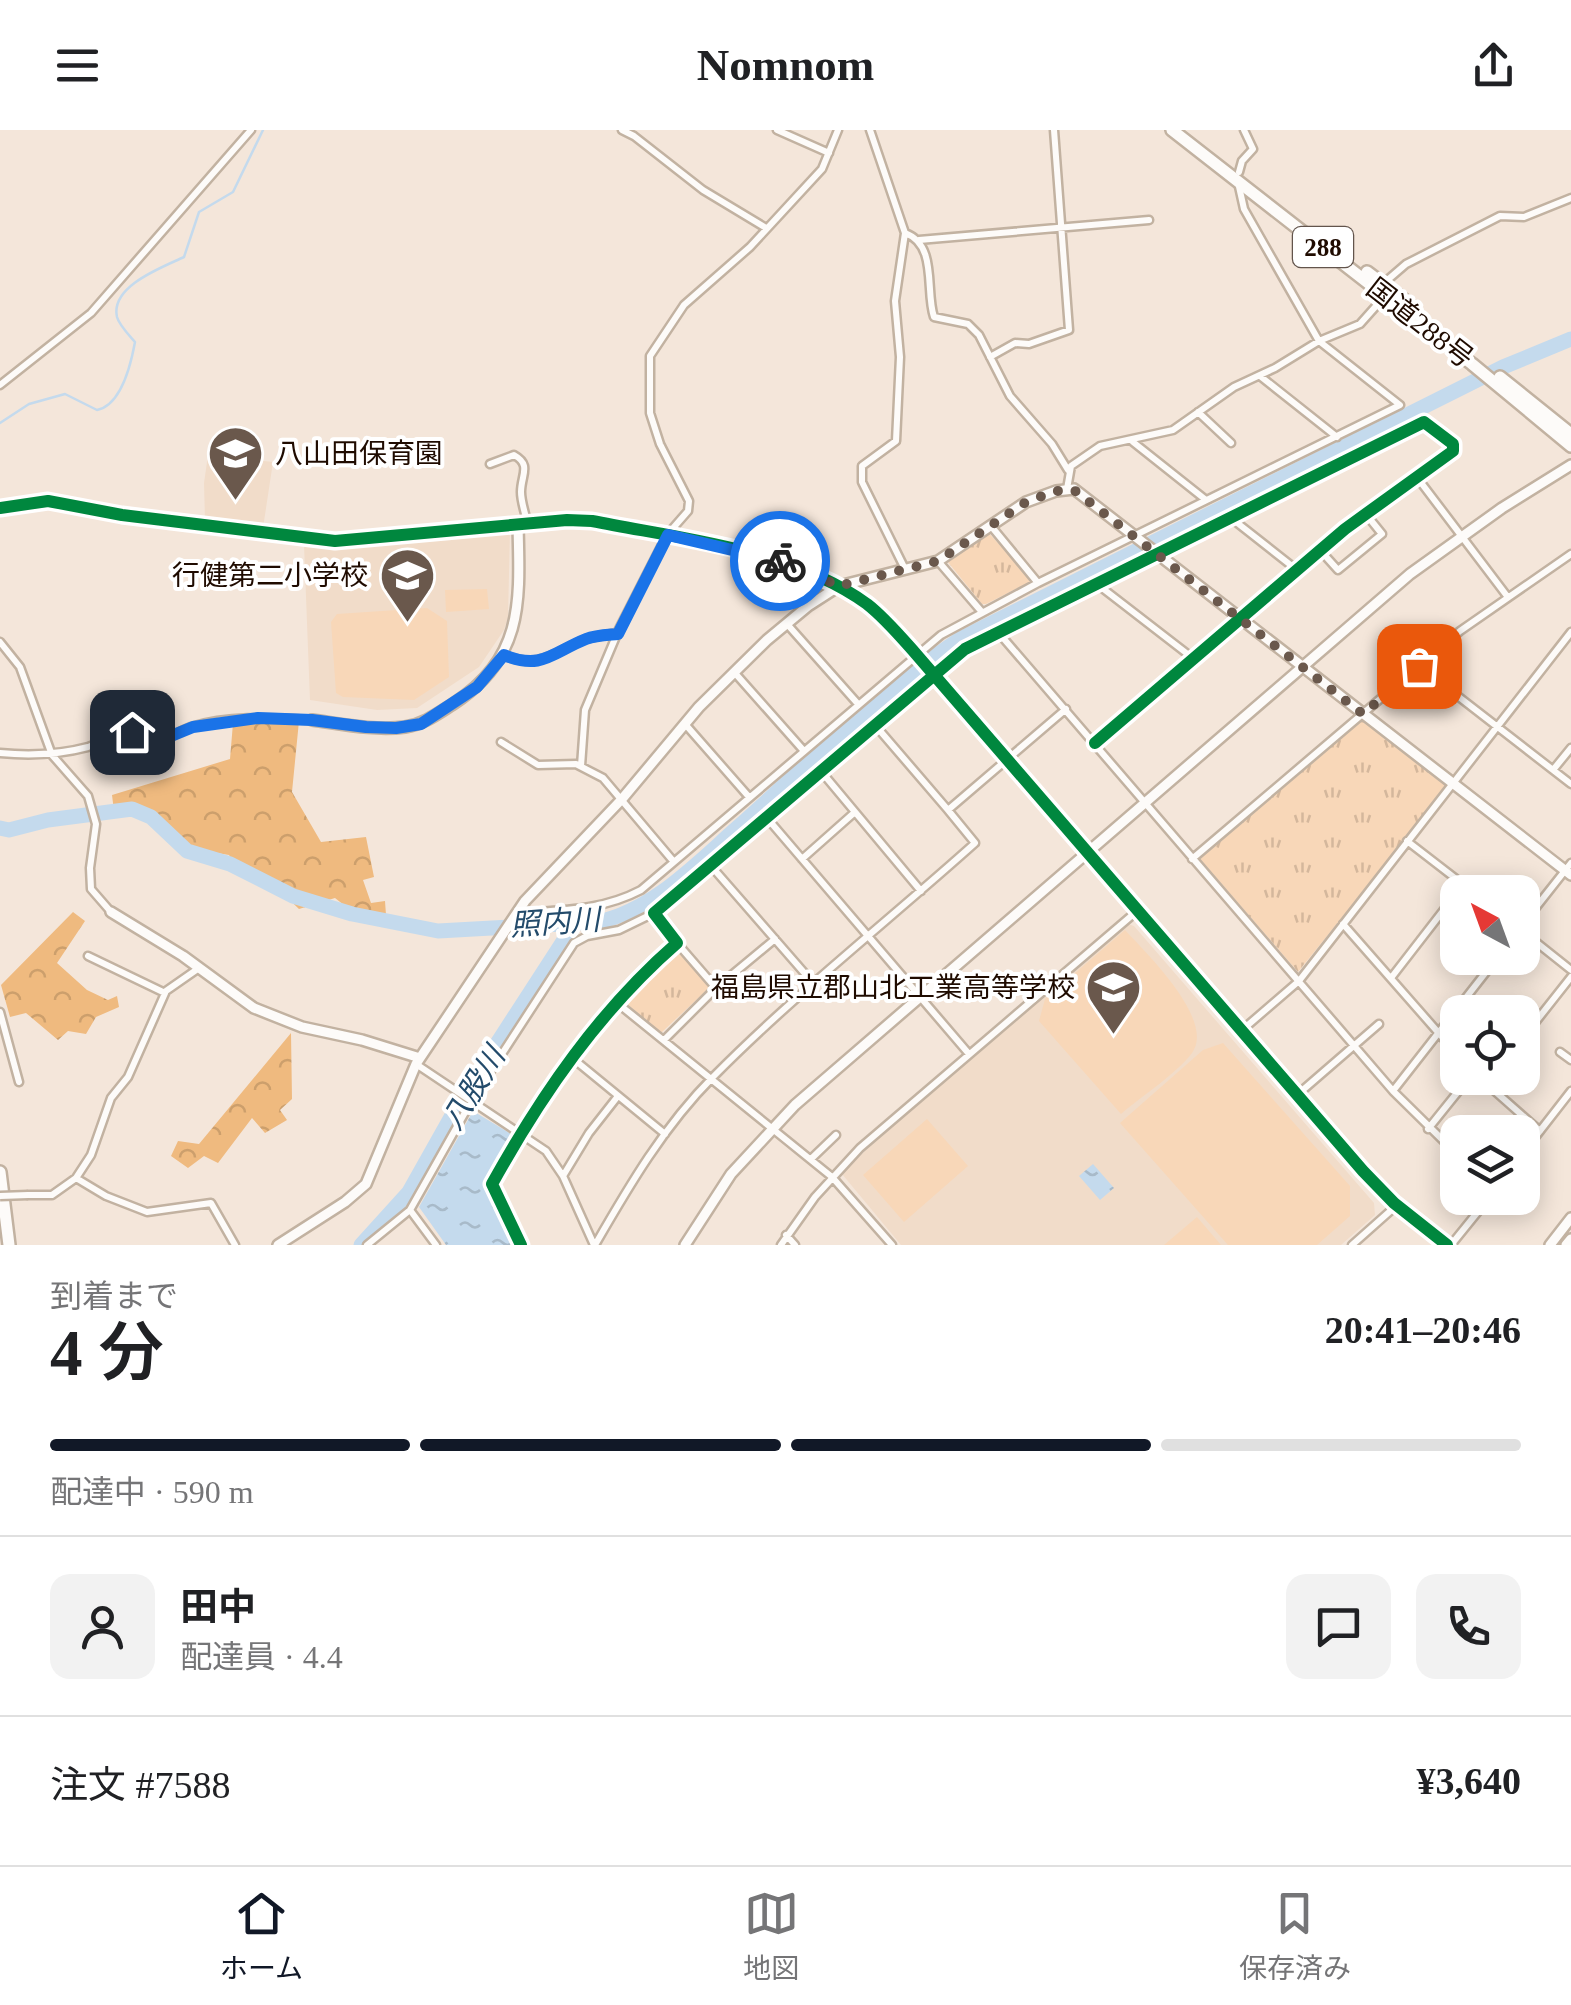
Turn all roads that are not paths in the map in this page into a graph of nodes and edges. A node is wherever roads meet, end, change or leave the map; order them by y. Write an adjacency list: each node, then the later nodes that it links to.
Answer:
1 (251, 130): 23 (street)
2 (622, 130): 15 (street)
3 (777, 130): 10 (street)
4 (838, 130): 10 (street)
5 (870, 130): 16 (street)
6 (1054, 130): 14 (street)
7 (1172, 130): 11 (highway, 国道288号 / 288)
8 (1183, 130): 11 (highway, 国道288号 / 288)
9 (1244, 130): 11 (street)
10 (830, 154): 15 (street)
11 (1238, 177): 18 (highway, 国道288号 / 288); 19 (street)
12 (1571, 198): 18 (street)
13 (1149, 220): 14 (street)
14 (1061, 227): 17 (street); 20 (street)
15 (766, 228): 41 (street)
16 (905, 233): 17 (street); 48 (street)
17 (918, 240): 20 (street)
18 (1384, 290): 19 (street); 22 (highway, 国道288号 / 288)
19 (1319, 341): 21 (street); 26 (street)
20 (990, 357): 32 (street)
21 (1260, 376): 24 (street); 26 (street)
22 (1496, 378): 25 (highway, 国道288号 / 288); 29 (highway, 国道288号 / 288)
23 (0, 385)
24 (1198, 412): 27 (street); 28 (street)
25 (1571, 434)
26 (1337, 436): 35 (street)
27 (1132, 441): 32 (street); 35 (street)
28 (1231, 444)
29 (1571, 446)
30 (490, 464): 40 (street)
31 (1571, 465): 43 (street)
32 (1069, 470): 34 (street)
33 (1416, 476): 37 (street); 38 (street); 43 (street)
34 (1067, 489): 39 (street); 42 (street)
35 (1206, 500): 42 (street)
36 (0, 508): 40 (street)
37 (1365, 513): 44 (street); 44 (street)
38 (1232, 518): 45 (street); 49 (street)
39 (989, 524): 47 (street); 50 (street)
40 (523, 526): 41 (street); 62 (street)
41 (668, 535): 52 (street); 59 (street)
42 (1134, 536): 45 (street); 50 (street)
43 (1461, 536): 53 (street); 64 (street)
44 (1320, 550): 49 (street)
45 (1158, 554): 51 (street); 55 (street)
46 (1571, 554): 53 (street)
47 (938, 561): 48 (street); 54 (street)
48 (905, 569): 52 (street)
49 (1296, 570): 55 (street)
50 (1038, 583): 54 (street)
51 (1097, 584): 57 (street); 63 (street)
52 (839, 586): 56 (street); 61 (street)
53 (1506, 596): 65 (street)
54 (981, 611): 61 (street)
55 (1242, 618): 63 (street); 64 (street)
56 (786, 623): 66 (street); 68 (street)
57 (998, 632): 67 (street); 69 (street)
58 (1571, 632): 74 (street)
59 (618, 634): 62 (street); 82 (street)
60 (0, 642): 80 (street)
61 (916, 654): 67 (street); 68 (street)
62 (504, 655): 71 (street)
63 (1194, 659): 76 (street)
64 (1304, 666): 70 (street); 89 (street)
65 (1419, 666): 70 (street); 74 (street)
66 (734, 672): 72 (street); 78 (street)
67 (934, 675): 73 (street); 81 (street)
68 (858, 704): 78 (street)
69 (1066, 708): 76 (street); 81 (street)
70 (1363, 714): 85 (street); 96 (street)
71 (312, 720): 80 (street)
72 (684, 723): 87 (street); 88 (street)
73 (875, 725): 83 (street); 90 (street)
74 (1497, 727): 84 (street); 85 (street)
75 (501, 742): 82 (street)
76 (1095, 743): 89 (street)
77 (1571, 748): 84 (street)
78 (804, 752): 87 (street)
79 (0, 753): 80 (street)
80 (52, 755): 104 (street)
81 (1008, 760): 90 (street); 94 (street)
82 (581, 766): 88 (street)
83 (820, 770): 91 (street); 92 (street)
84 (1554, 770): 86 (street)
85 (1454, 784): 93 (street); 99 (street)
86 (1571, 784)
87 (750, 798): 97 (street)
88 (622, 799): 97 (street); 106 (street)
89 (1145, 803): 94 (street); 96 (street)
90 (948, 810): 101 (street)
91 (856, 812): 95 (street); 101 (street)
92 (766, 818): 95 (street); 98 (street)
93 (1407, 841): 100 (street); 108 (street)
94 (1088, 853): 103 (street); 122 (street)
95 (802, 859): 109 (street)
96 (1192, 860): 118 (street)
97 (674, 862): 106 (street)
98 (712, 867): 105 (street); 110 (street)
99 (1569, 870): 102 (street)
100 (1450, 875)
101 (922, 891): 109 (street)
102 (1540, 906)
103 (1137, 911): 127 (street); 132 (street)
104 (111, 912): 114 (street)
105 (654, 913): 111 (street); 144 (street)
106 (516, 914): 135 (street)
107 (1440, 915): 117 (street)
108 (1343, 924): 117 (street); 118 (street)
109 (868, 937): 119 (street); 122 (street)
110 (774, 938): 119 (street); 120 (street)
111 (677, 942): 120 (street); 123 (street)
112 (1540, 945): 115 (street)
113 (88, 956): 121 (street)
114 (199, 968): 121 (street); 135 (street)
115 (1571, 973): 125 (street)
116 (1483, 975): 128 (street)
117 (1391, 978): 128 (street)
118 (1299, 981): 127 (street); 130 (street)
119 (814, 984): 136 (street)
120 (716, 988): 129 (street)
121 (165, 993): 157 (street)
122 (920, 996): 132 (street); 146 (street)
123 (616, 1002): 129 (street); 133 (street)
124 (0, 1012): 137 (street)
125 (1540, 1014)
126 (1379, 1024): 130 (street)
127 (1241, 1031): 143 (street)
128 (1438, 1034): 138 (street)
129 (664, 1040): 136 (street)
130 (1354, 1046): 138 (street); 143 (street)
131 (1560, 1052): 134 (street)
132 (969, 1054): 156 (street)
133 (571, 1057): 142 (street); 149 (street)
134 (1571, 1060)
135 (418, 1061): 144 (street); 168 (street)
136 (711, 1078): 146 (street); 150 (street)
137 (19, 1082)
138 (1392, 1091): 147 (street)
139 (1571, 1091): 148 (street)
140 (1455, 1095): 147 (street)
141 (1502, 1095): 145 (street)
142 (618, 1096): 150 (street); 155 (street)
143 (1296, 1096): 159 (street)
144 (472, 1100): 149 (street); 160 (street)
145 (1523, 1115)
146 (772, 1127): 153 (street); 172 (street)
147 (1428, 1129): 152 (street)
148 (1540, 1131)
149 (520, 1132): 155 (street); 170 (street)
150 (665, 1134): 171 (street)
151 (836, 1135): 153 (street)
152 (1440, 1139)
153 (812, 1159): 156 (street)
154 (0, 1172): 166 (highway)
155 (563, 1176): 171 (street)
156 (832, 1177): 163 (street); 175 (street)
157 (76, 1178): 158 (street, bridge); 167 (street)
158 (0, 1196)
159 (1397, 1205): 176 (street); 177 (street)
160 (410, 1210): 165 (street); 169 (street)
161 (1474, 1215): 177 (street)
162 (1571, 1218): 178 (street)
163 (786, 1235): 173 (street); 174 (street)
164 (1571, 1239): 179 (street)
165 (432, 1243)
166 (9, 1245)
167 (236, 1245)
168 (278, 1245)
169 (368, 1245)
170 (521, 1245)
171 (594, 1245)
172 (684, 1245)
173 (781, 1245)
174 (795, 1245)
175 (892, 1245)
176 (1352, 1245)
177 (1449, 1245)
178 (1550, 1245)
179 (1566, 1245)

